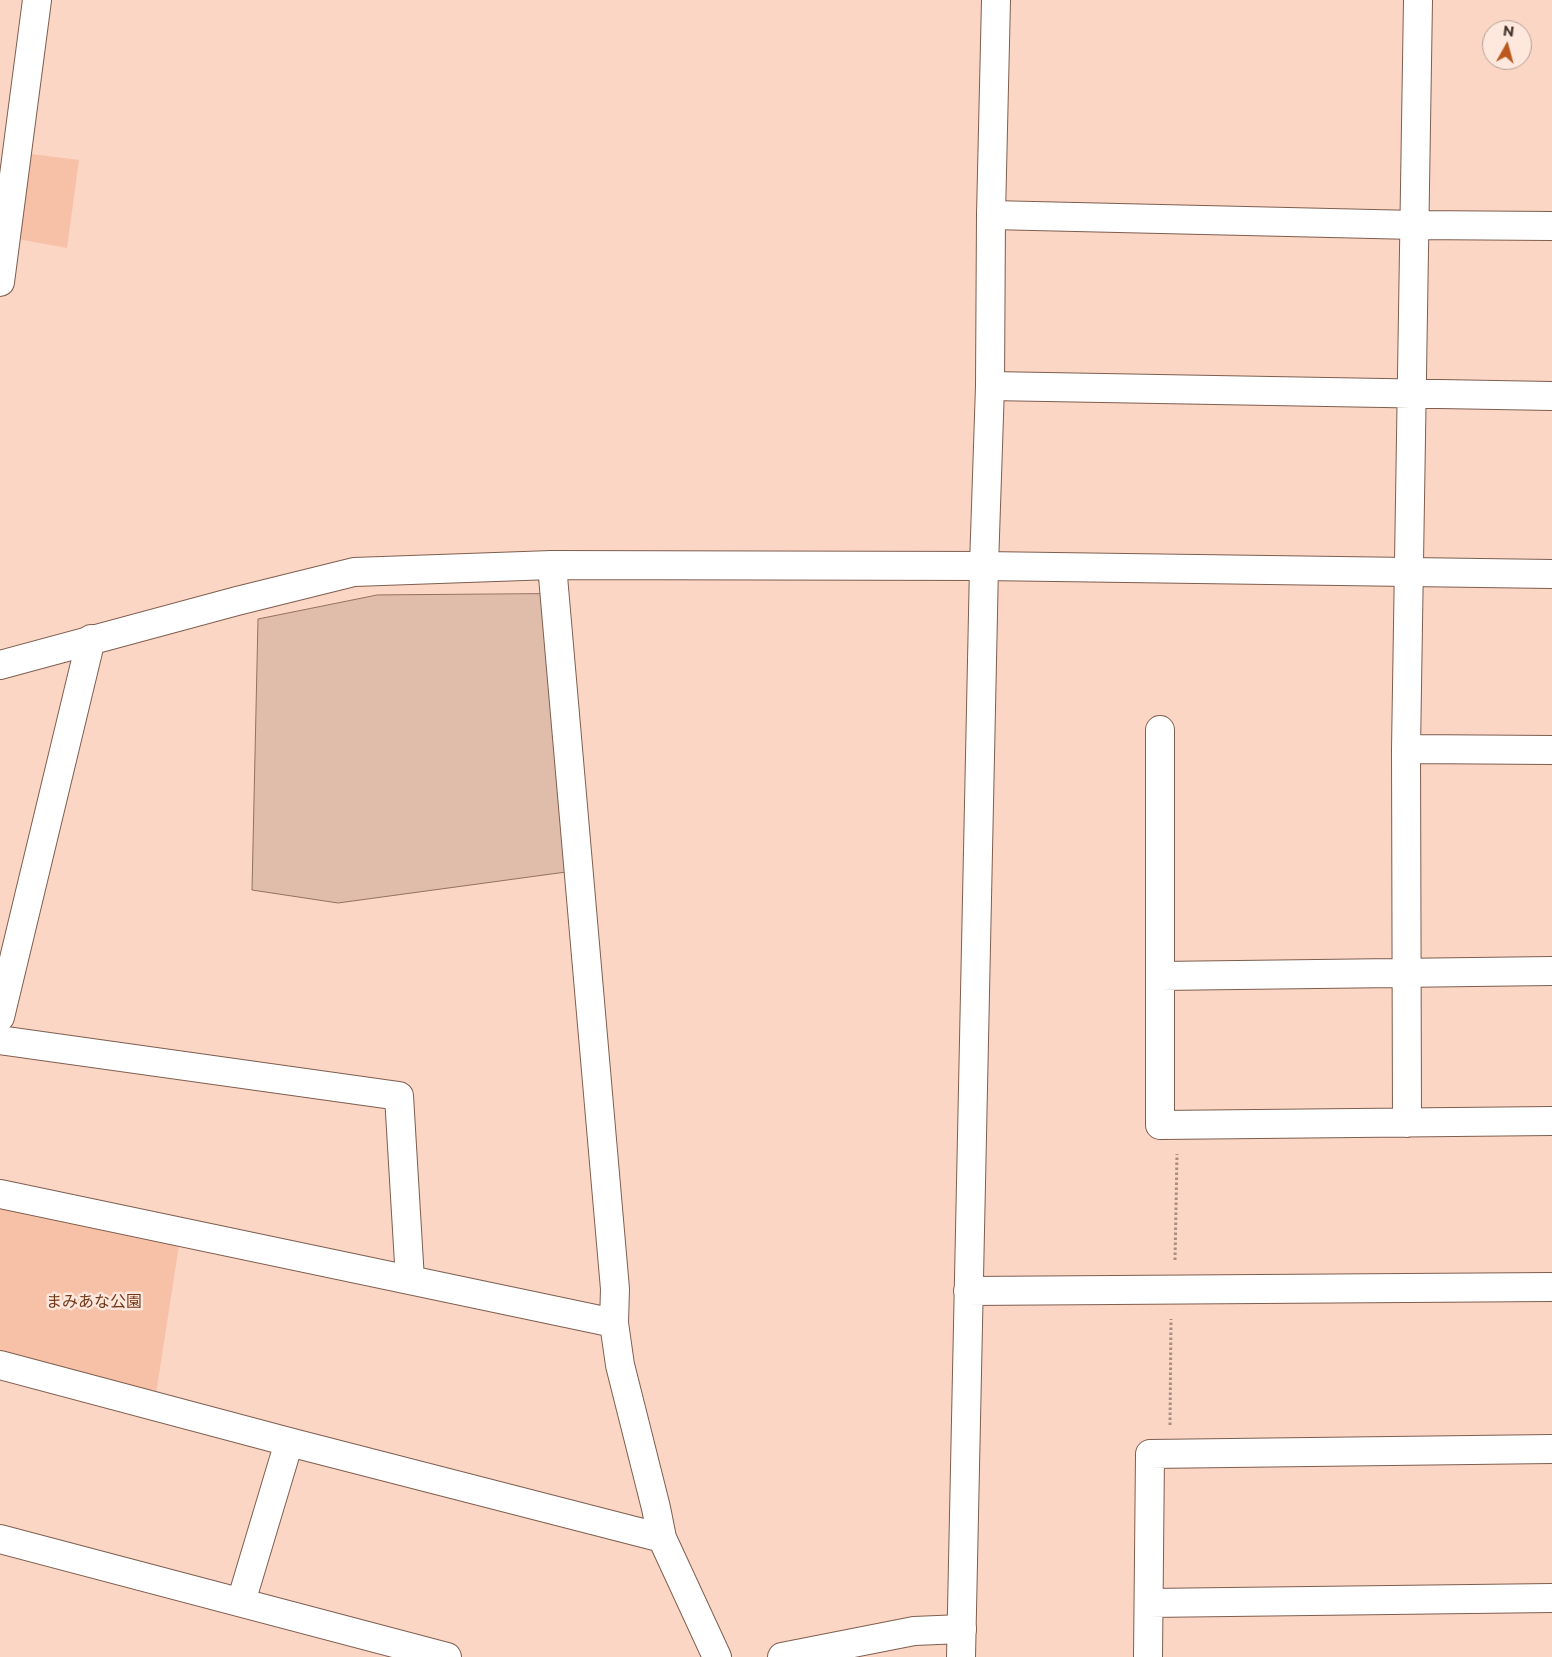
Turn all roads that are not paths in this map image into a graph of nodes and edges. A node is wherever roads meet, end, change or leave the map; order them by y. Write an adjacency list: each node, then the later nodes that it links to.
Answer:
1 (37, 0): 7 (street)
2 (996, 0): 4 (street)
3 (1418, 0): 5 (street)
4 (991, 215): 5 (street); 8 (street)
5 (1415, 225): 6 (street); 9 (street)
6 (1552, 226)
7 (0, 282)
8 (990, 386): 9 (street); 12 (street)
9 (1411, 394): 10 (street); 13 (street)
10 (1552, 396)
11 (552, 565): 12 (street); 15 (street); 31 (street)
12 (984, 566): 13 (street); 30 (street)
13 (1410, 572): 14 (street); 18 (street)
14 (1552, 574)
15 (91, 639): 16 (street); 23 (street)
16 (0, 665)
17 (1160, 730): 22 (street)
18 (1406, 749): 19 (street); 21 (street)
19 (1552, 750)
20 (1552, 971): 21 (street)
21 (1406, 972): 22 (street); 26 (street)
22 (1160, 976): 26 (street)
23 (0, 1017)
24 (0, 1040): 28 (street)
25 (1552, 1122): 26 (street)
26 (1408, 1123)
27 (0, 1194): 28 (street)
28 (410, 1280): 31 (street)
29 (1552, 1287): 30 (street)
30 (968, 1291): 40 (street)
31 (614, 1323): 35 (street)
32 (0, 1365): 33 (street)
33 (289, 1442): 35 (street); 38 (street)
34 (1552, 1449): 39 (street)
35 (662, 1538): 42 (street)
36 (0, 1539): 38 (street)
37 (1552, 1598): 39 (street)
38 (242, 1602): 41 (street)
39 (1149, 1603): 45 (street)
40 (962, 1628): 43 (street); 44 (street)
41 (447, 1657)
42 (717, 1657)
43 (782, 1657)
44 (961, 1657)
45 (1148, 1657)

